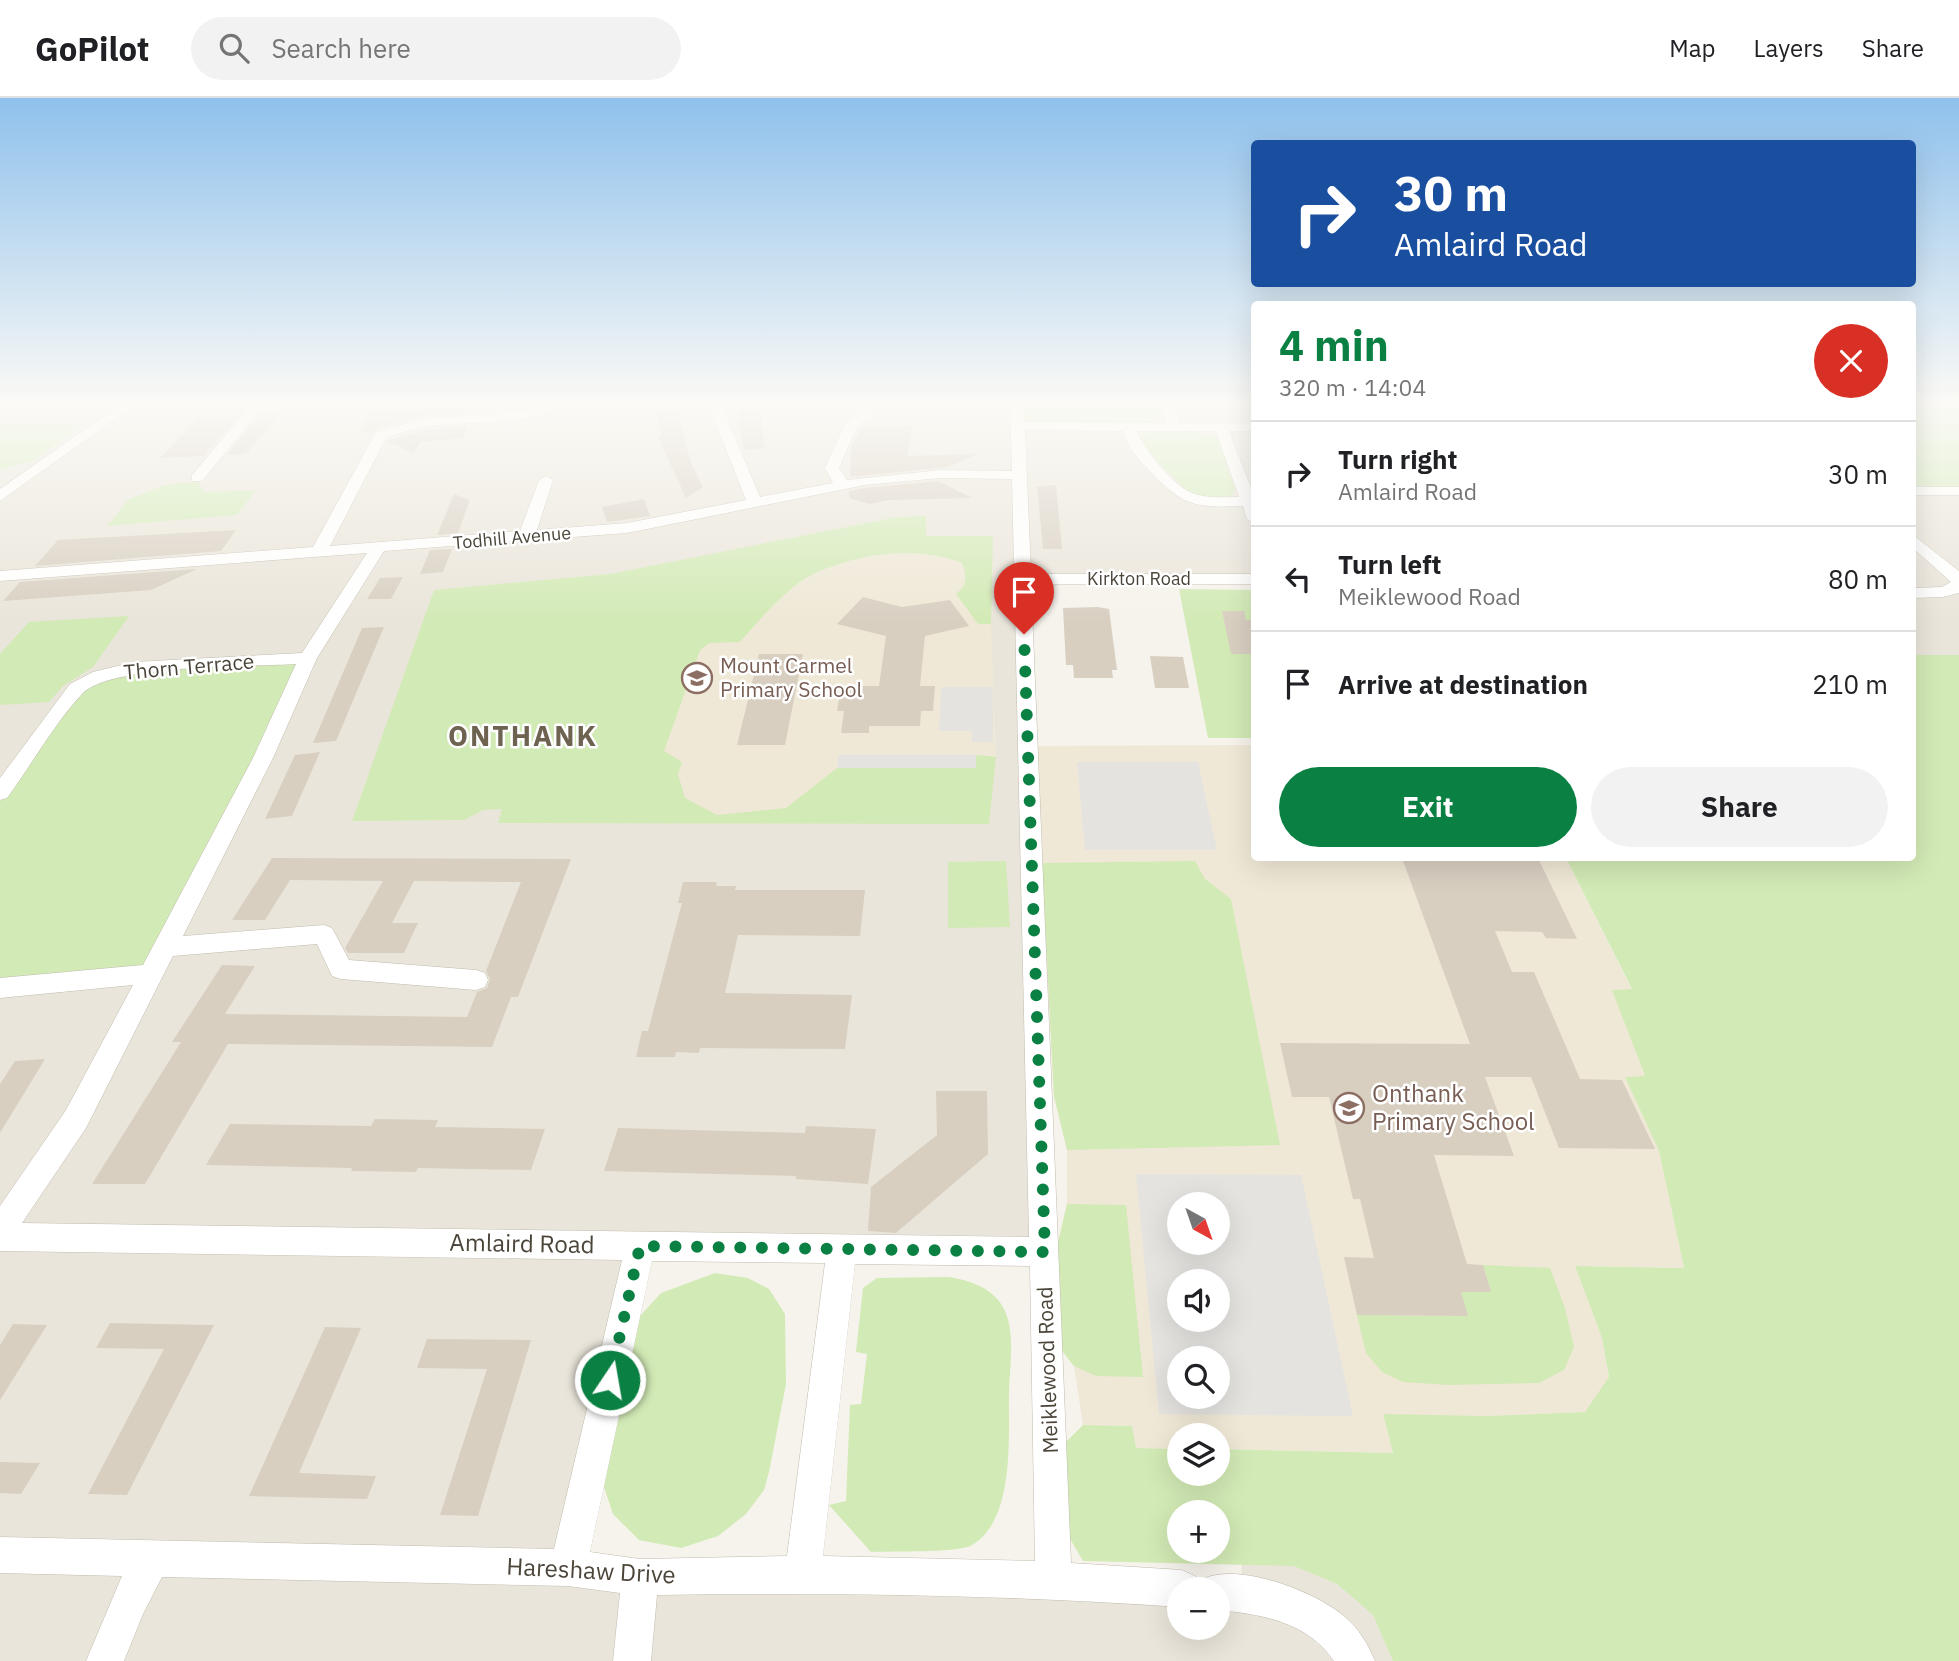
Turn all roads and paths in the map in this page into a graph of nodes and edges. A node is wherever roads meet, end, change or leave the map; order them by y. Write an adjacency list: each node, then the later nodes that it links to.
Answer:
1 (26, 477): 13 (street)
2 (359, 477): 20 (street)
3 (744, 477): 15 (street)
4 (837, 477): 10 (street)
5 (915, 477): 10 (street, Todhill Avenue)
6 (1019, 477): 22 (street, Meiklewood Road)
7 (1165, 477): 14 (street)
8 (1239, 477): 14 (street)
9 (546, 480): 17 (street)
10 (842, 485): 15 (street, Todhill Avenue)
11 (1916, 491): 12 (street)
12 (1959, 491)
13 (0, 496)
14 (1248, 501): 16 (street)
15 (754, 502): 17 (street, Todhill Avenue)
16 (1251, 509)
17 (526, 538): 19 (street, Todhill Avenue)
18 (1916, 543): 24 (street)
19 (377, 549): 20 (street, Todhill Avenue); 26 (street)
20 (318, 553): 21 (street, Todhill Avenue)
21 (0, 576)
22 (1023, 579): 23 (street, Kirkton Road); 36 (street, Meiklewood Road)
23 (1251, 579)
24 (1959, 581): 25 (street)
25 (1916, 593)
26 (308, 658): 27 (street, Thorn Terrace); 28 (street)
27 (0, 793)
28 (165, 947): 29 (street); 30 (street)
29 (150, 974): 31 (street); 32 (street)
30 (476, 980)
31 (0, 988)
32 (0, 1231)
33 (0, 1237): 34 (street, Amlaird Road)
34 (640, 1246): 35 (street, Amlaird Road); 39 (street)
35 (842, 1249): 36 (street, Amlaird Road); 40 (street)
36 (1045, 1252): 42 (street, Meiklewood Road)
37 (0, 1555): 38 (street, Hareshaw Drive)
38 (152, 1559): 39 (street, Hareshaw Drive); 46 (street)
39 (568, 1568): 41 (street, Hareshaw Drive)
40 (803, 1574): 41 (street, Hareshaw Drive); 42 (street, Hareshaw Drive)
41 (640, 1577): 47 (street)
42 (1052, 1580): 43 (street, Hareshaw Drive)
43 (1167, 1588)
44 (1230, 1593): 45 (street)
45 (1356, 1659)
46 (105, 1661)
47 (632, 1661)

